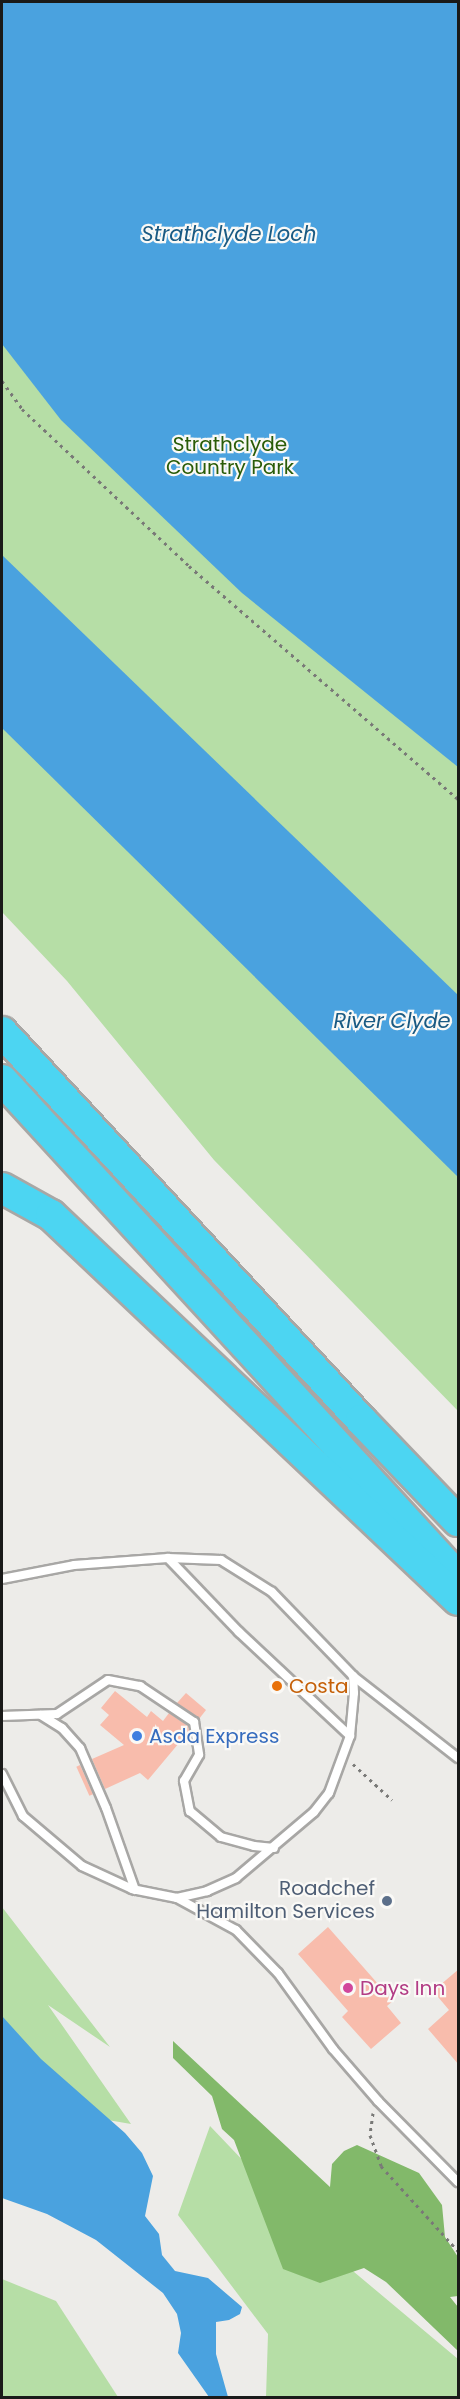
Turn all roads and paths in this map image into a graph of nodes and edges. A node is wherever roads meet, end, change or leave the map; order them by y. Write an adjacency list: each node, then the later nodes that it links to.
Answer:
1 (2, 381): 2 (path)
2 (459, 799)
3 (2, 1032): 6 (highway)
4 (2, 1080): 8 (highway)
5 (2, 1188): 10 (highway)
6 (459, 1521)
7 (168, 1558): 9 (lane); 11 (lane); 14 (lane)
8 (459, 1577)
9 (2, 1579)
10 (459, 1600)
11 (353, 1676): 14 (lane); 16 (lane)
12 (42, 1715): 13 (lane); 19 (lane); 20 (lane)
13 (2, 1716)
14 (350, 1736): 15 (lane)
15 (342, 1755): 18 (path); 19 (lane)
16 (459, 1758)
17 (2, 1774): 20 (lane)
18 (392, 1800)
19 (274, 1848): 21 (lane)
20 (135, 1890): 21 (lane)
21 (177, 1898): 22 (lane)
22 (378, 2101): 23 (lane); 24 (path)
23 (459, 2182)
24 (459, 2251)

